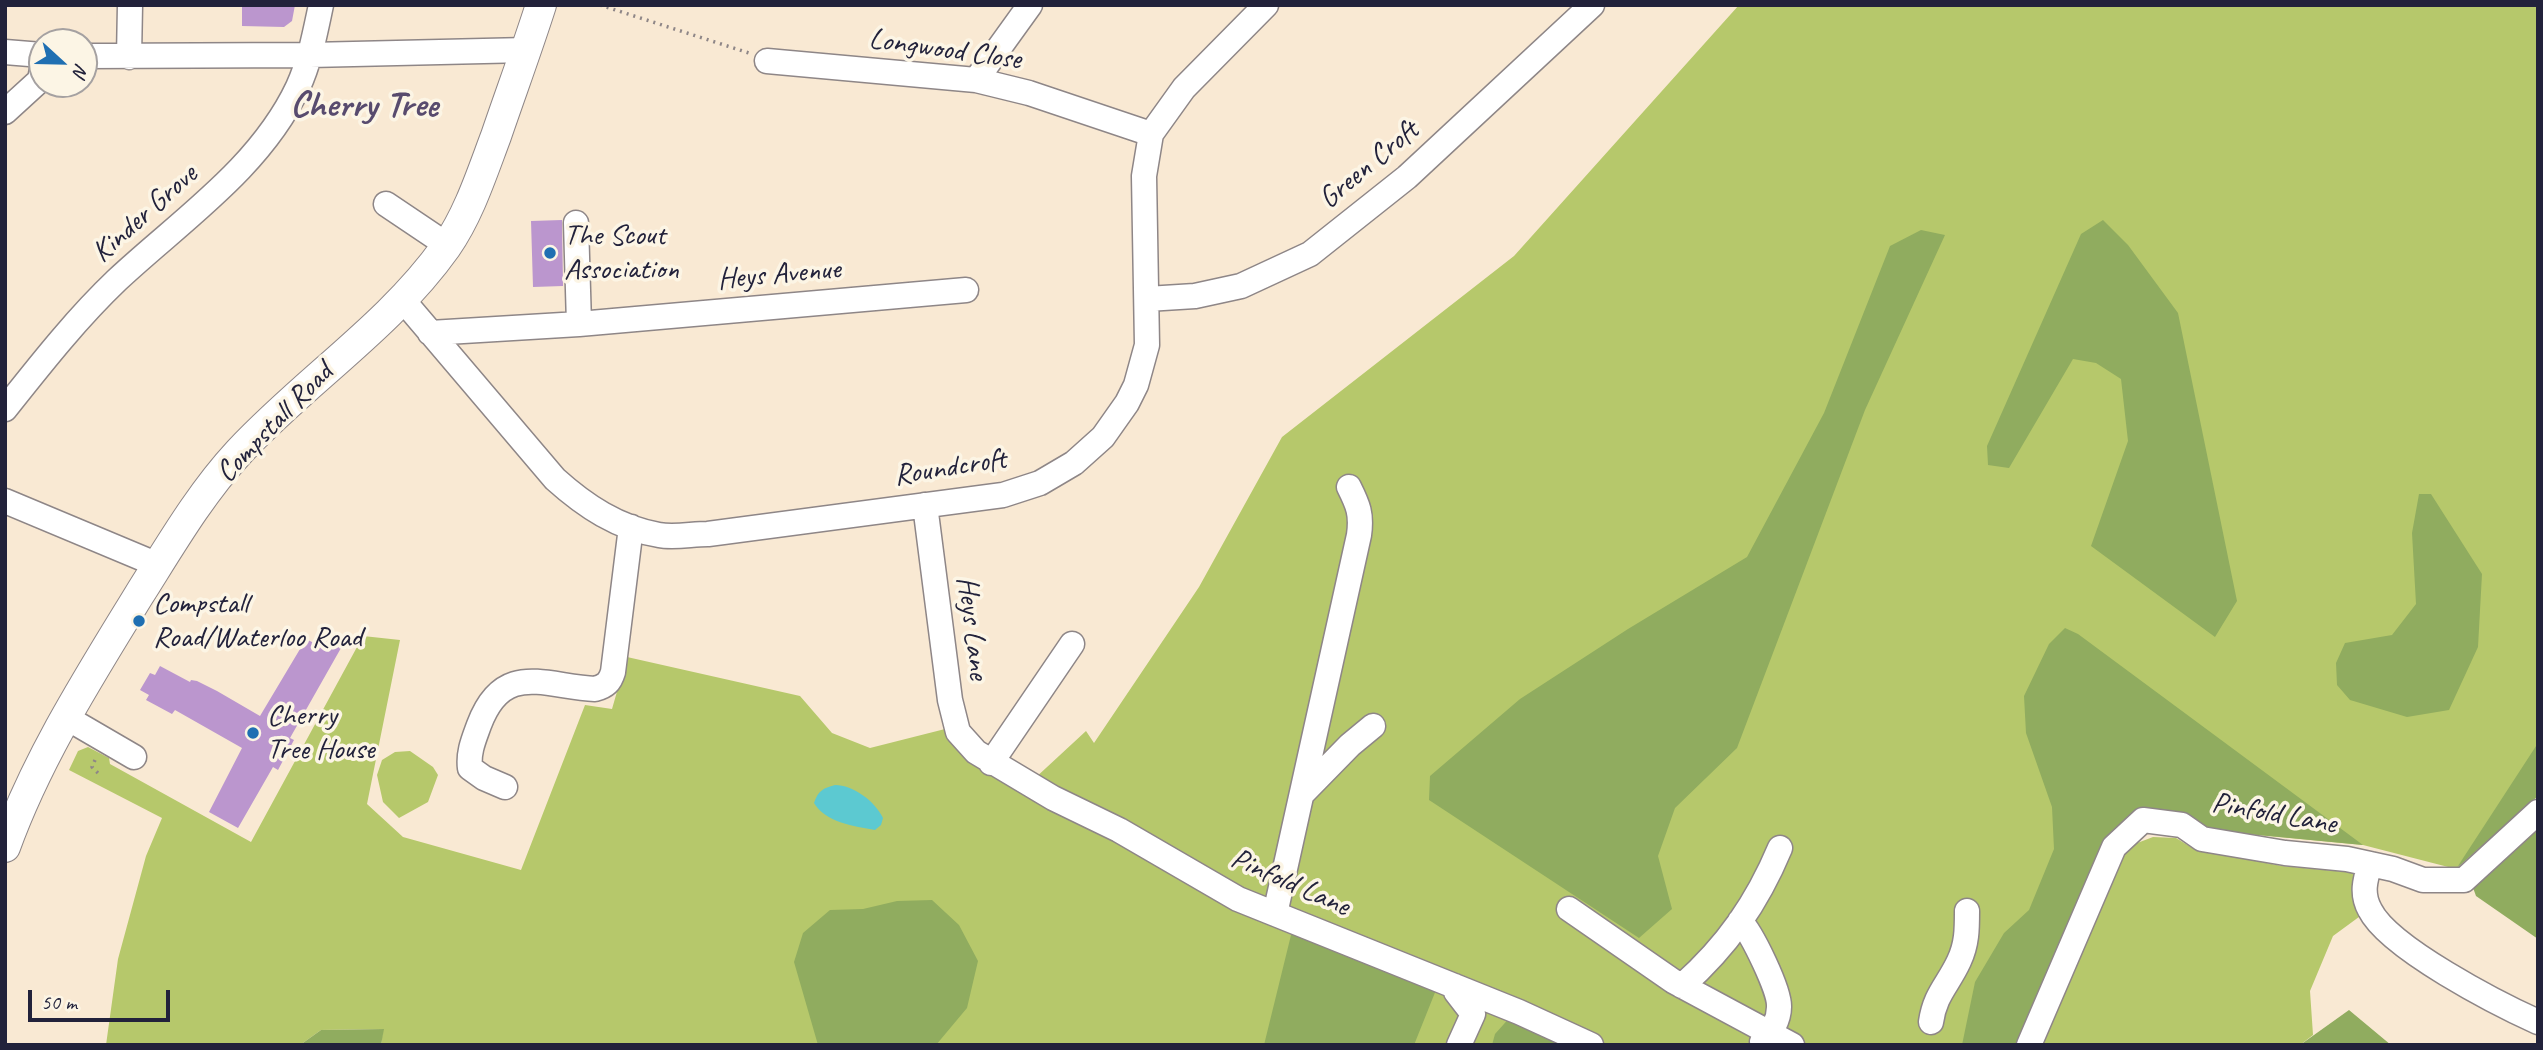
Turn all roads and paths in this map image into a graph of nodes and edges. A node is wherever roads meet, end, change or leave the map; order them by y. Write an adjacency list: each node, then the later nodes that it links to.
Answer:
1 (130, 5): 13 (street)
2 (321, 5): 11 (street, Kinder Grove)
3 (541, 5): 8 (main road, Compstall Road)
4 (600, 5): 14 (path)
5 (1030, 5): 15 (street)
6 (1266, 5): 18 (street, Roundcroft)
7 (1592, 5): 24 (street, Green Croft)
8 (527, 50): 11 (street); 21 (main road, Compstall Road)
9 (5, 52): 10 (street)
10 (28, 54)
11 (310, 55): 13 (street); 27 (street, Kinder Grove)
12 (98, 56): 13 (street)
13 (129, 57)
14 (767, 61): 15 (street, Longwood Close)
15 (976, 80): 18 (street, Longwood Close)
16 (28, 91): 17 (street)
17 (5, 112)
18 (1152, 134): 24 (street, Roundcroft)
19 (386, 204): 21 (street)
20 (576, 223): 25 (street)
21 (447, 246): 23 (main road, Compstall Road)
22 (965, 290): 25 (street, Heys Avenue)
23 (402, 299): 26 (street, Roundcroft); 32 (main road, Compstall Road)
24 (1147, 299): 30 (street, Roundcroft)
25 (579, 324): 26 (street, Heys Avenue)
26 (430, 332): 31 (street, Roundcroft)
27 (5, 409)
28 (1349, 487): 39 (street)
29 (5, 501): 32 (street)
30 (925, 505): 31 (street, Roundcroft); 37 (street, Heys Lane)
31 (631, 527): 38 (street)
32 (158, 565): 34 (main road, Compstall Road)
33 (1072, 644): 37 (street)
34 (67, 718): 36 (street); 41 (main road, Compstall Road)
35 (1373, 726): 39 (street)
36 (134, 757)
37 (984, 757): 46 (street, Pinfold Lane)
38 (506, 788)
39 (1301, 795): 46 (street)
40 (2538, 812): 43 (street, Pinfold Lane)
41 (5, 847)
42 (1780, 848): 47 (street)
43 (2370, 864): 51 (street); 55 (street, Pinfold Lane)
44 (1569, 909): 49 (street)
45 (1967, 911): 50 (street)
46 (1275, 914): 48 (street, Pinfold Lane)
47 (1740, 921): 49 (street); 52 (street)
48 (1455, 986): 53 (street); 54 (street, Pinfold Lane)
49 (1682, 986): 52 (street)
50 (1931, 1022)
51 (2538, 1022)
52 (1775, 1040)
53 (1459, 1045)
54 (1591, 1045)
55 (2029, 1045)

